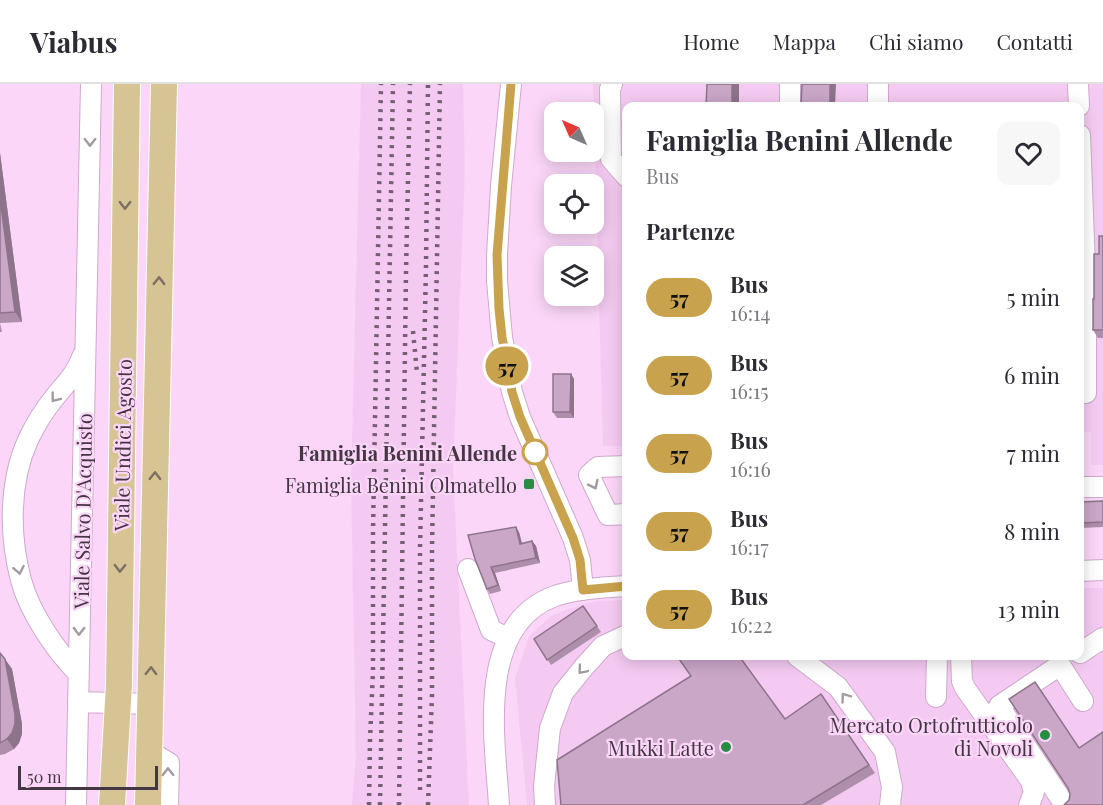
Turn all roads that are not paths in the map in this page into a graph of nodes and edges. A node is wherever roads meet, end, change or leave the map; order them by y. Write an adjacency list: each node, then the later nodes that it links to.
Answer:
1 (91, 84): 15 (street, Viale Salvo D'Acquisto, one-way to 15)
2 (127, 84): 38 (main road, Viale Undici Agosto, one-way to 38)
3 (164, 84): 39 (main road, Viale Undici Agosto, one-way to 3)
4 (511, 84): 25 (street)
5 (612, 84): 12 (street)
6 (790, 84): 9 (street)
7 (878, 84): 10 (street)
8 (1078, 84): 11 (street)
9 (790, 102)
10 (878, 102)
11 (1079, 102)
12 (622, 171)
13 (1084, 199): 14 (street)
14 (1090, 294): 16 (street)
15 (86, 348): 34 (street, Viale Salvo D'Acquisto, one-way to 34); 34 (street, Viale Salvo D'Acquisto, one-way to 34)
16 (1084, 393)
17 (622, 466): 20 (street, one-way to 20)
18 (1084, 487): 19 (street)
19 (1103, 487)
20 (622, 514)
21 (468, 569): 27 (street)
22 (1103, 570): 23 (street)
23 (1084, 571)
24 (622, 586): 25 (street)
25 (583, 590): 27 (street)
26 (622, 637): 46 (street, one-way to 46)
27 (508, 638): 45 (street)
28 (1103, 638): 29 (street)
29 (1084, 650)
30 (801, 660): 47 (street, one-way to 30)
31 (937, 660): 35 (street)
32 (961, 660): 48 (street)
33 (1068, 660): 36 (street); 49 (street)
34 (78, 673): 37 (street, Viale Salvo D'Acquisto)
35 (936, 697)
36 (1083, 701)
37 (78, 702): 38 (street); 41 (street, Viale Salvo D'Acquisto)
38 (118, 703): 39 (street); 42 (main road, Viale Undici Agosto)
39 (150, 704): 40 (main road, Viale Undici Agosto)
40 (149, 751): 43 (main road, Viale Undici Agosto); 44 (street, one-way to 40)
41 (76, 805)
42 (112, 805)
43 (148, 805)
44 (168, 805)
45 (499, 805)
46 (545, 805)
47 (890, 805)
48 (1029, 805)
49 (1065, 805)

